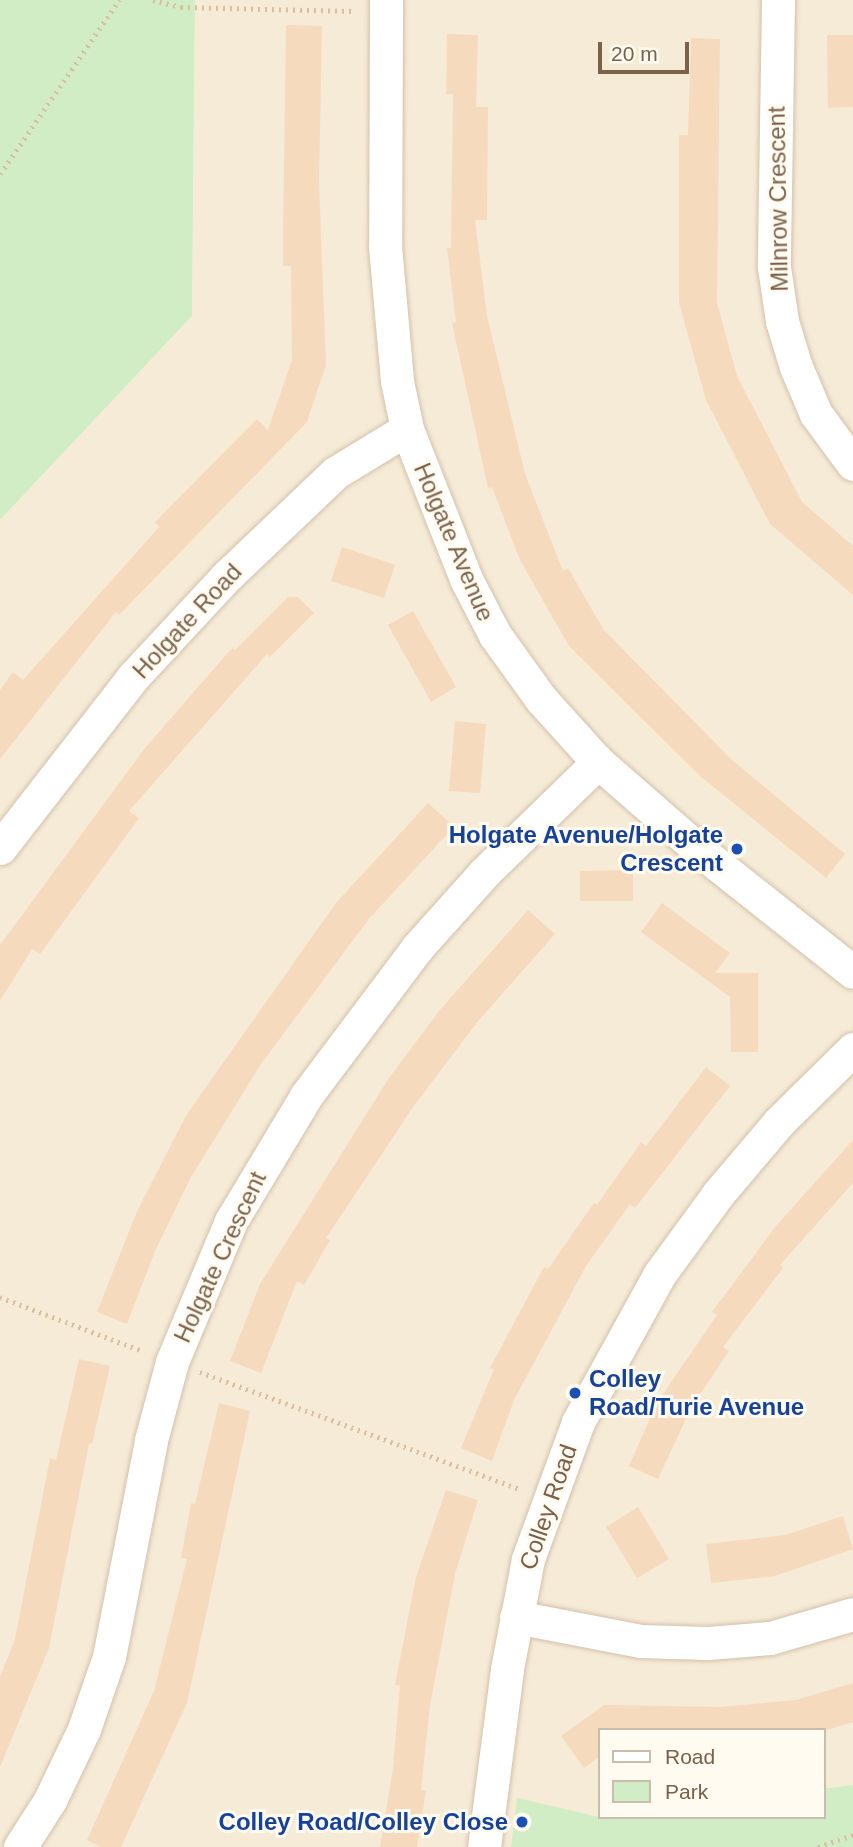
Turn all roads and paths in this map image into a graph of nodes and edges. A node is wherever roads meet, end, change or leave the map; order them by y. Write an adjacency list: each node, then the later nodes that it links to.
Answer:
1 (119, 0): 5 (path)
2 (153, 0): 4 (path)
3 (778, 0): 7 (street, Milnrow Crescent)
4 (386, 6): 6 (street, Holgate Avenue)
5 (0, 174)
6 (408, 429): 8 (street, Holgate Avenue); 9 (street, Holgate Road)
7 (853, 464)
8 (598, 762): 10 (street, Holgate Avenue); 13 (street, Holgate Crescent)
9 (0, 848)
10 (853, 972)
11 (853, 1049): 14 (street, Colley Road)
12 (0, 1297): 13 (path)
13 (172, 1362): 14 (path); 18 (street, Holgate Crescent)
14 (547, 1499): 16 (street, Colley Road)
15 (853, 1615): 16 (street)
16 (516, 1616): 19 (street, Colley Road)
17 (853, 1835): 20 (path)
18 (20, 1847)
19 (484, 1847)
20 (818, 1847)

